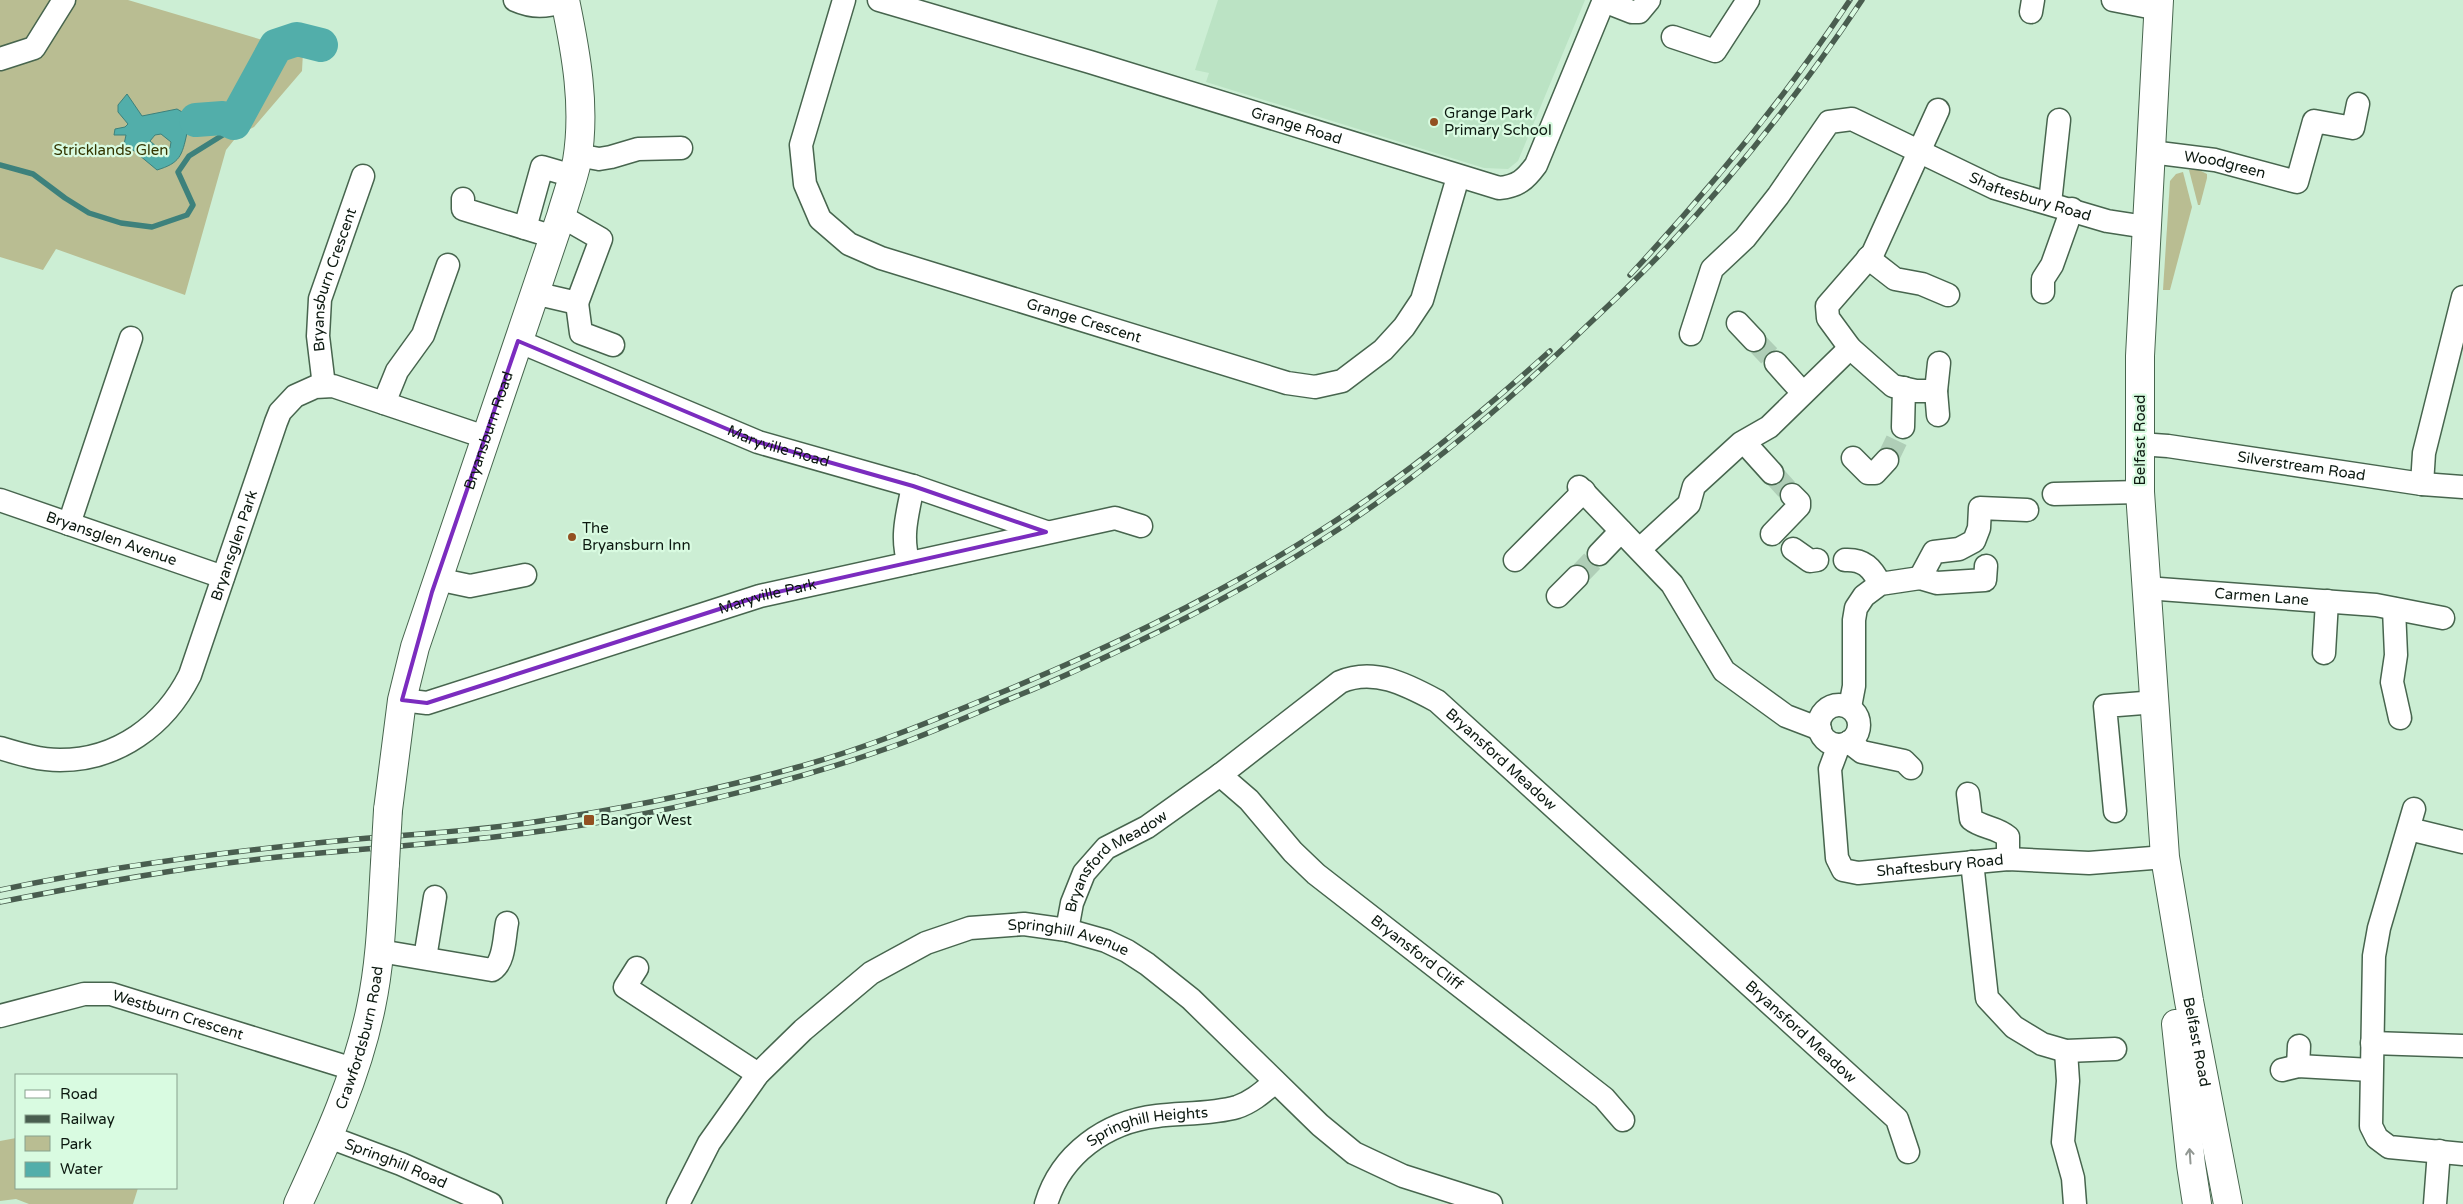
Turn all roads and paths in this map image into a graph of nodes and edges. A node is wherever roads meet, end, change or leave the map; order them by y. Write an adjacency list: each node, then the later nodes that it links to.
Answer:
1 (64, 0): 12 (street)
2 (515, 0): 9 (street)
3 (844, 0): 21 (street, Grange Crescent)
4 (879, 0): 21 (street, Grange Road)
5 (1604, 0): 6 (street); 21 (street, Grange Road)
6 (1649, 0)
7 (1748, 0): 11 (street)
8 (2113, 0): 10 (street)
9 (565, 1): 19 (main road, Bryansburn Road)
10 (2159, 5): 17 (main road, Belfast Road)
11 (1673, 37)
12 (0, 59)
13 (2358, 104): 17 (street, Woodgreen)
14 (1938, 110): 18 (street)
15 (2059, 120): 23 (street)
16 (681, 148): 19 (street)
17 (2151, 152): 26 (main road, Belfast Road)
18 (1919, 153): 23 (street, Shaftesbury Road); 28 (street); 36 (street, Shaftesbury Road)
19 (575, 165): 25 (main road, Bryansburn Road); 27 (street)
20 (363, 176): 44 (street, Bryansburn Crescent)
21 (1458, 177)
22 (463, 199): 27 (street)
23 (2050, 203): 24 (street, Shaftesbury Road)
24 (2072, 209): 26 (street, Shaftesbury Road); 30 (street)
25 (557, 226): 27 (street); 31 (main road, Bryansburn Road); 34 (street)
26 (2146, 226): 53 (main road, Belfast Road)
27 (525, 228)
28 (1868, 258): 32 (street); 41 (street)
29 (448, 265): 48 (street)
30 (2043, 292)
31 (534, 293): 34 (street); 39 (main road, Bryansburn Road)
32 (1948, 295)
33 (2463, 298): 57 (street)
34 (577, 303): 40 (street)
35 (1738, 323): 38 (street)
36 (1691, 334)
37 (131, 338): 65 (street)
38 (1754, 340)
39 (518, 341): 51 (main road, Bryansburn Road); 58 (street, Maryville Road)
40 (612, 345)
41 (1850, 348): 45 (street); 47 (street)
42 (1776, 363): 47 (street)
43 (1939, 363): 46 (street)
44 (324, 386): 48 (street, Bryansglen Park); 79 (street, Bryansglen Park)
45 (1904, 388): 46 (street); 50 (street)
46 (1936, 391): 49 (street)
47 (1803, 393): 52 (street)
48 (384, 403): 51 (street, Bryansglen Park)
49 (1938, 416)
50 (1902, 427)
51 (485, 437): 82 (main road, Bryansburn Road)
52 (1744, 442): 56 (street); 71 (street)
53 (2139, 444): 57 (street, Silverstream Road); 60 (main road, Belfast Road)
54 (1853, 458): 55 (street)
55 (1887, 460)
56 (1772, 472)
57 (2422, 484): 59 (street, Silverstream Road)
58 (913, 486): 68 (street, Maryville Road); 76 (street)
59 (2463, 487)
60 (2140, 492): 61 (street); 84 (main road, Belfast Road)
61 (2054, 494)
62 (1792, 495): 69 (street)
63 (0, 500): 65 (street, Bryansglen Avenue)
64 (2027, 510): 81 (street)
65 (69, 524): 79 (street, Bryansglen Avenue)
66 (1141, 526): 68 (street, Maryville Park)
67 (1621, 531): 71 (street); 72 (street); 73 (street)
68 (1046, 532): 76 (street, Maryville Park)
69 (1772, 534)
70 (1793, 549): 74 (street)
71 (1640, 550): 94 (street)
72 (1599, 554)
73 (1515, 560)
74 (1817, 560)
75 (1845, 560): 83 (street)
76 (909, 563): 90 (street, Maryville Park)
77 (1986, 566): 81 (street)
78 (525, 575): 82 (street)
79 (223, 577): 96 (street, Bryansglen Park)
80 (1577, 577): 85 (street)
81 (1920, 578): 83 (street)
82 (437, 579): 90 (main road, Bryansburn Road)
83 (1880, 584): 92 (street)
84 (2146, 588): 86 (street, Carmen Lane); 91 (main road, Belfast Road)
85 (1558, 596)
86 (2327, 601): 87 (street, Carmen Lane); 89 (street)
87 (2385, 607): 88 (street, Carmen Lane); 93 (street)
88 (2443, 618)
89 (2324, 653)
90 (402, 700): 104 (main road, Bryansburn Road, bridge)
91 (2156, 702): 100 (street); 105 (main road, Belfast Road)
92 (1850, 708): 94 (street); 95 (street)
93 (2400, 718)
94 (1820, 729): 95 (street)
95 (1844, 743): 97 (street); 103 (street, Shaftesbury Road)
96 (0, 748)
97 (1912, 768)
98 (1220, 775): 108 (street, Bryansford Meadow); 122 (street, Bryansford Cliff); 125 (street, Bryansford Meadow)
99 (1968, 794): 102 (street)
100 (2115, 811)
101 (2463, 842): 113 (street)
102 (2008, 859): 103 (street, Shaftesbury Road); 105 (street, Shaftesbury Road)
103 (1972, 862): 116 (street)
104 (385, 863): 109 (main road, Crawfordsburn Road)
105 (2167, 868): 133 (main road, Belfast Road, one-way to 105); 134 (main road, Belfast Road)
106 (435, 897): 110 (street)
107 (506, 923): 110 (street)
108 (1067, 930): 120 (street, Springhill Avenue); 121 (street, Springhill Avenue)
109 (380, 951): 110 (street); 118 (main road, Crawfordsburn Road)
110 (425, 958)
111 (637, 968): 120 (street)
112 (0, 1016): 118 (street, Westburn Crescent)
113 (2372, 1043): 114 (street); 119 (street)
114 (2463, 1046)
115 (2115, 1049): 116 (street)
116 (2066, 1051): 132 (street)
117 (2293, 1061): 119 (street)
118 (353, 1069): 123 (main road, Crawfordsburn Road)
119 (2371, 1070): 124 (street)
120 (758, 1074): 129 (street, Springhill Avenue)
121 (1275, 1082): 130 (street, Springhill Heights); 131 (street, Springhill Avenue)
122 (1624, 1120)
123 (329, 1137): 127 (main road, Crawfordsburn Road); 128 (street, Springhill Road)
124 (2439, 1151): 126 (street); 135 (street)
125 (1908, 1152)
126 (2463, 1154)
127 (298, 1204)
128 (491, 1204)
129 (678, 1204)
130 (1046, 1204)
131 (1491, 1204)
132 (2076, 1204)
133 (2198, 1204)
134 (2228, 1204)
135 (2436, 1204)

